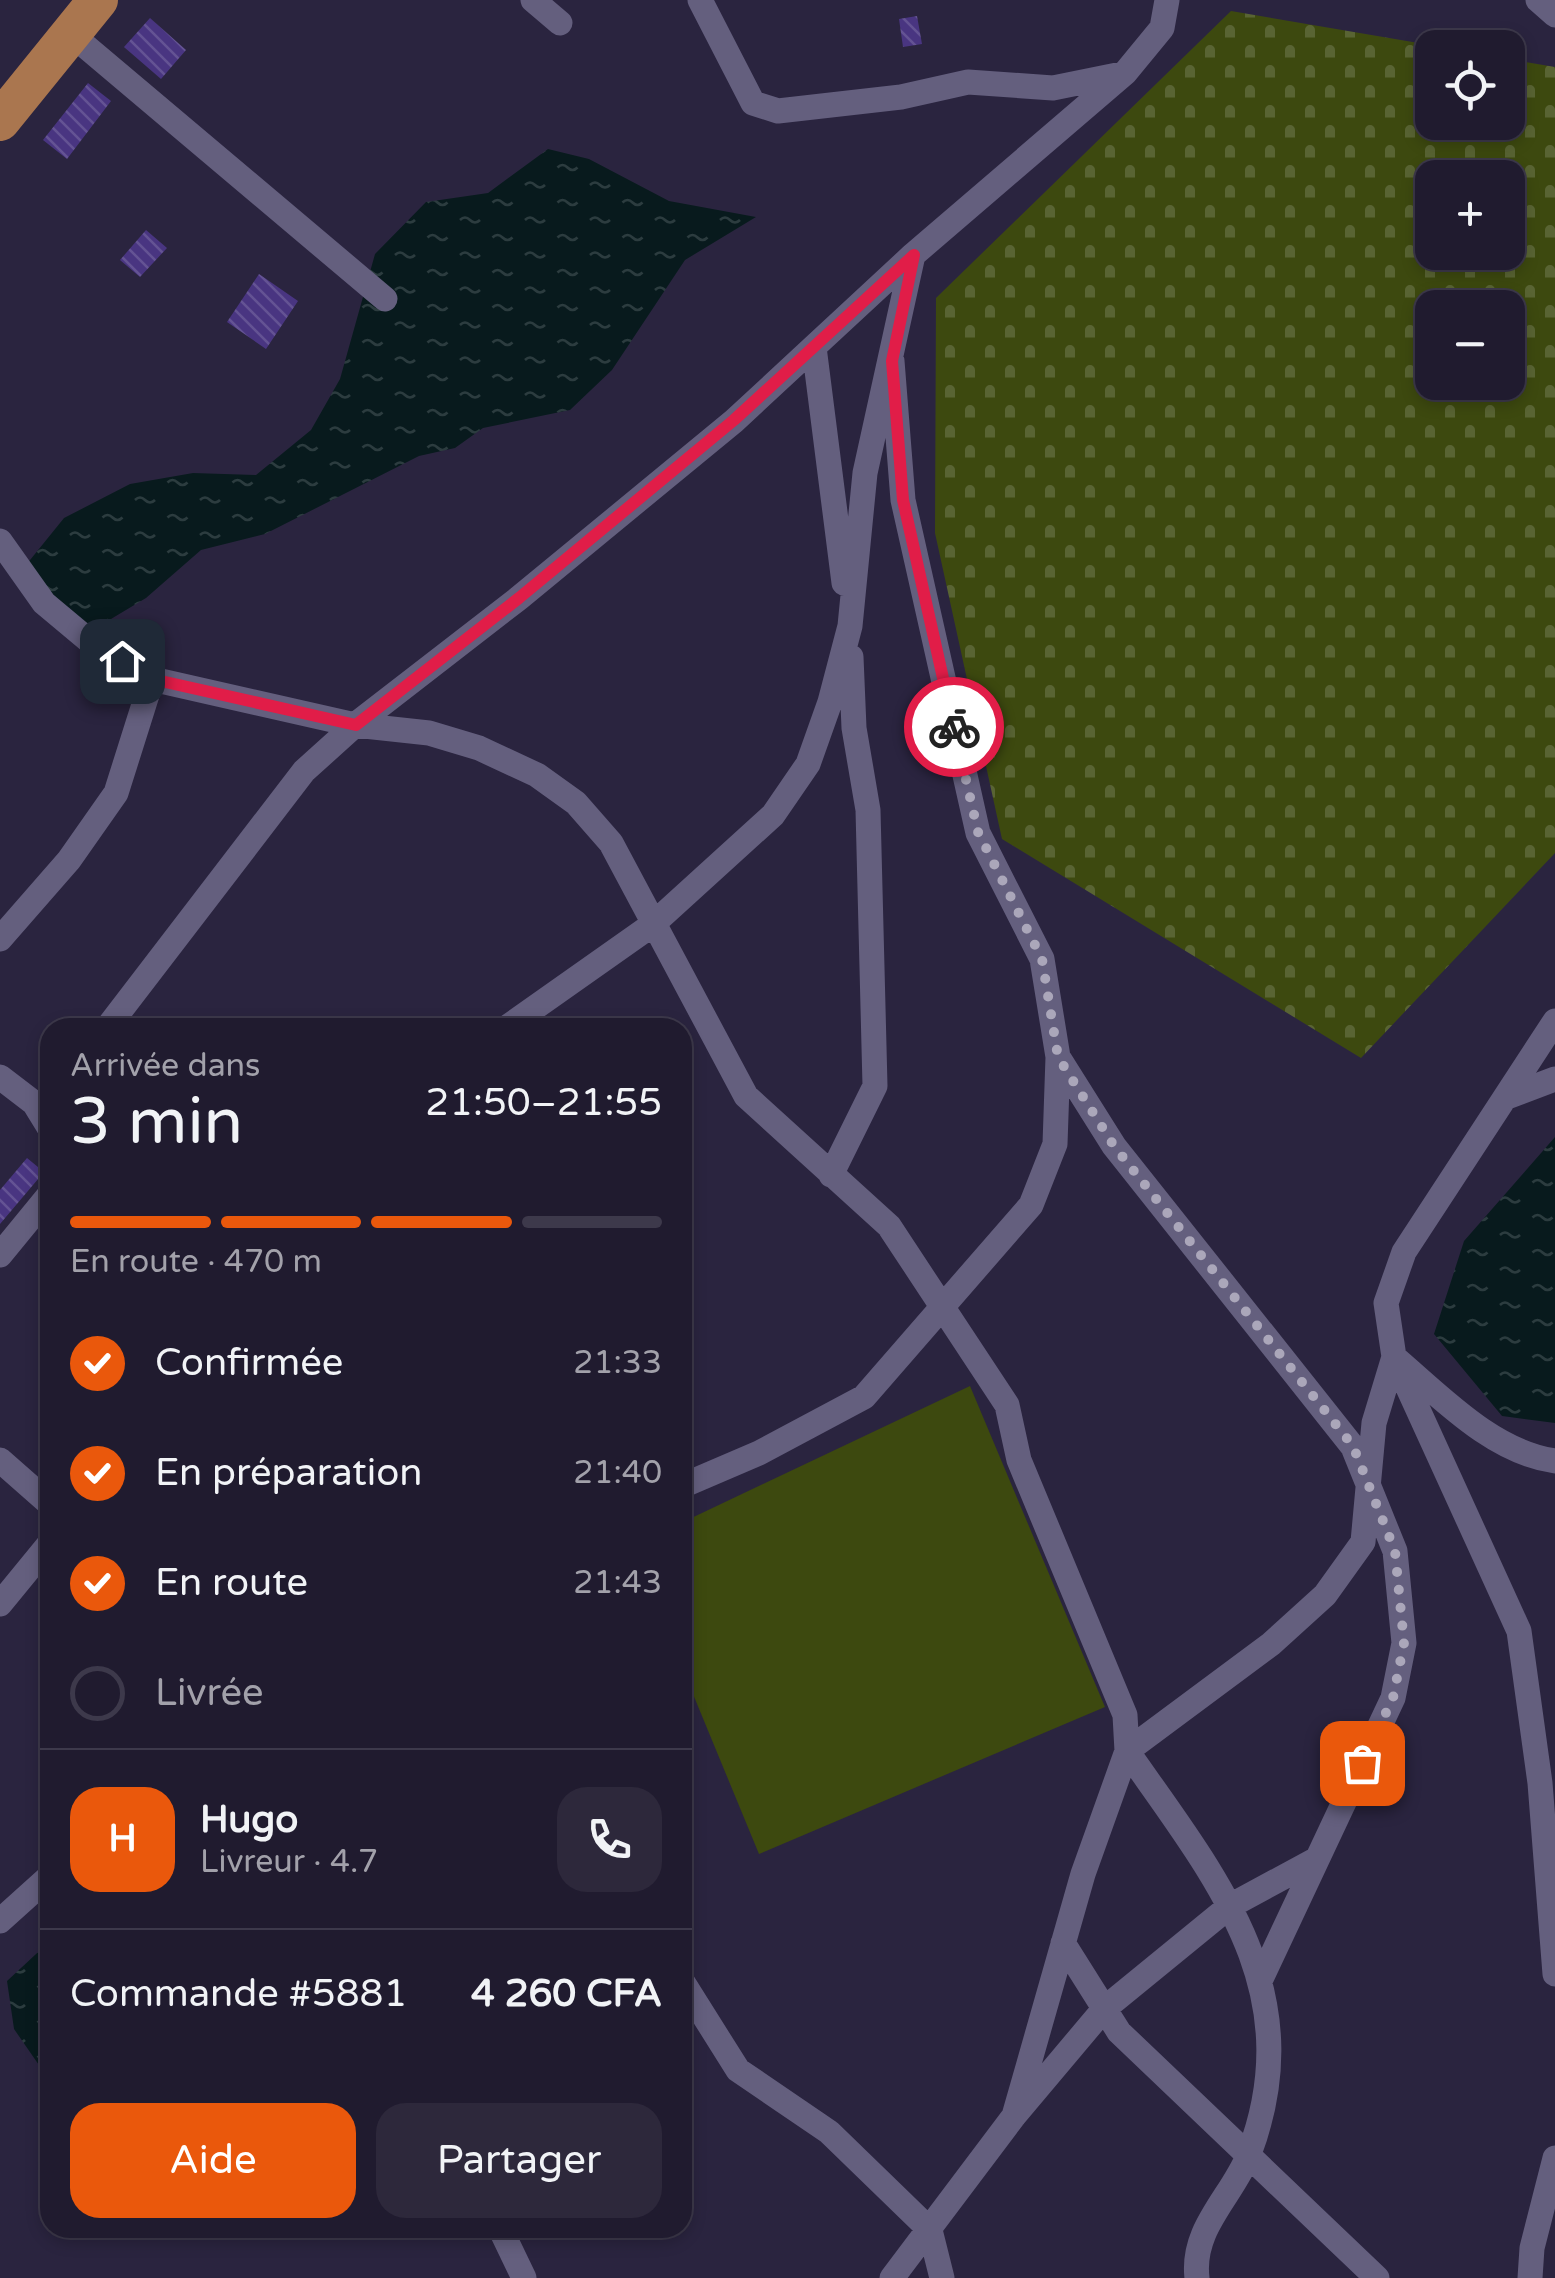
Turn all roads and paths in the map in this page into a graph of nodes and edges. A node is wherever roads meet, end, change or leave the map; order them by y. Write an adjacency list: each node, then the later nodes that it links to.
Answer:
1 (98, 0): 10 (main road)
2 (533, 0): 8 (street)
3 (700, 0): 11 (street)
4 (1167, 0): 9 (street)
5 (1189, 0): 9 (street)
6 (1538, 0): 7 (street)
7 (1555, 15)
8 (560, 22)
9 (1162, 28): 11 (street)
10 (71, 34): 12 (main road); 14 (street)
11 (1125, 74): 13 (street)
12 (0, 121)
13 (914, 255): 15 (street); 16 (street)
14 (385, 299)
15 (814, 347): 18 (street); 20 (street)
16 (892, 361): 18 (street); 26 (street)
17 (0, 541): 19 (street)
18 (850, 626): 21 (street); 31 (street)
19 (152, 679): 20 (street); 22 (street)
20 (356, 725): 21 (street); 23 (street)
21 (652, 924): 24 (street); 31 (street)
22 (0, 939)
23 (116, 1018)
24 (520, 1018)
25 (1555, 1020): 30 (street)
26 (1058, 1057): 34 (street); 39 (street)
27 (0, 1077): 29 (street)
28 (1555, 1080): 30 (street)
29 (40, 1094)
30 (1507, 1097): 35 (street)
31 (831, 1176): 34 (street)
32 (40, 1206): 33 (street)
33 (0, 1255)
34 (939, 1308): 38 (street); 43 (street)
35 (1394, 1356): 37 (street); 39 (street); 49 (street)
36 (0, 1460): 40 (street)
37 (1555, 1461)
38 (692, 1482)
39 (1369, 1485): 43 (street); 44 (street)
40 (40, 1495)
41 (40, 1555): 42 (street)
42 (0, 1604)
43 (1127, 1751): 46 (street); 48 (street)
44 (1317, 1859): 46 (street); 50 (street)
45 (40, 1885): 47 (street)
46 (1230, 1906): 50 (street); 52 (street)
47 (0, 1921)
48 (1064, 1944): 52 (street); 53 (street)
49 (1555, 1974)
50 (1260, 1981): 54 (street)
51 (692, 1997): 56 (street)
52 (1104, 2008): 53 (street); 54 (street)
53 (1014, 2116): 56 (street)
54 (1248, 2155): 61 (street); 62 (street)
55 (1555, 2158): 63 (street)
56 (930, 2230): 59 (street); 60 (street)
57 (505, 2238): 58 (street)
58 (524, 2278)
59 (892, 2278)
60 (942, 2278)
61 (1198, 2278)
62 (1377, 2278)
63 (1530, 2278)

